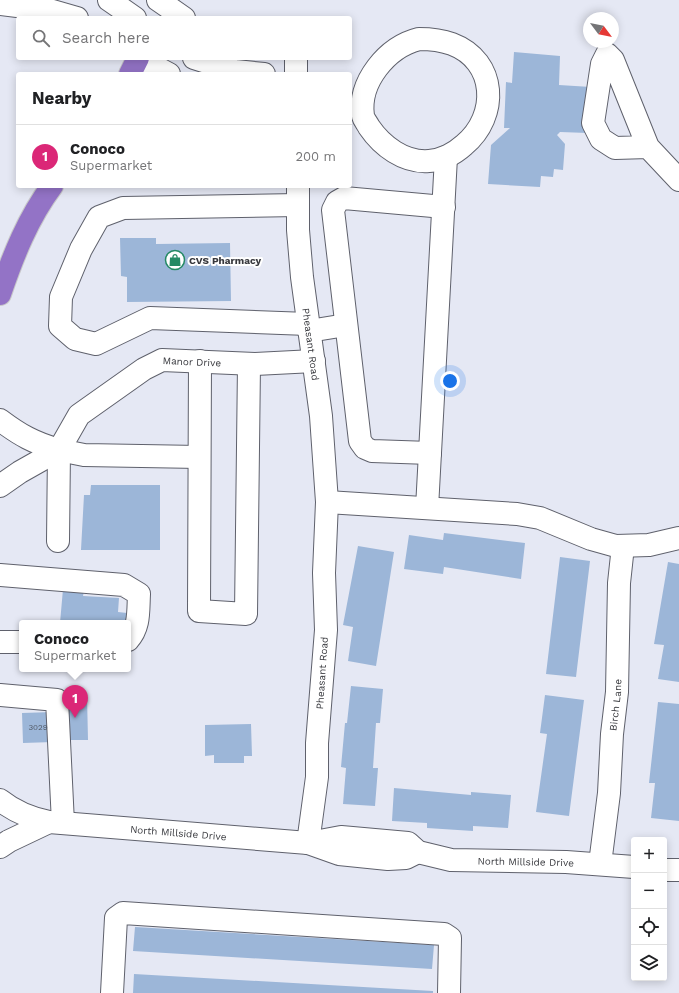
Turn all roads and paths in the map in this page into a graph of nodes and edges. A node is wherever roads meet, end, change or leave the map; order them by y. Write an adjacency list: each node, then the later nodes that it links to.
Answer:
1 (109, 0): 5 (street)
2 (158, 0): 6 (street)
3 (0, 4): 4 (street)
4 (70, 16)
5 (132, 16)
6 (181, 16)
7 (138, 60): 11 (highway)
8 (143, 60): 12 (street)
9 (296, 60): 14 (street)
10 (197, 62): 13 (street)
11 (131, 72)
12 (165, 72)
13 (250, 72)
14 (296, 72)
15 (373, 74): 16 (street); 17 (street); 19 (street)
16 (352, 82)
17 (357, 112): 19 (street)
18 (648, 147): 20 (street)
19 (446, 157): 23 (street)
20 (679, 180)
21 (51, 188): 24 (highway)
22 (298, 196): 26 (street, Pheasant Road); 26 (street)
23 (444, 207): 25 (street); 32 (street)
24 (0, 294)
25 (346, 325): 26 (street); 32 (street)
26 (308, 327): 28 (street, Pheasant Road)
27 (200, 361): 29 (street, Manor Drive); 31 (street, Manor Drive); 33 (street)
28 (314, 361): 29 (street, Manor Drive); 35 (street, Pheasant Road)
29 (249, 364): 33 (street)
30 (0, 420): 31 (street)
31 (59, 450): 33 (street); 34 (street); 38 (street)
32 (430, 453): 36 (street)
33 (199, 457)
34 (0, 486)
35 (327, 502): 36 (street); 47 (street, Pheasant Road)
36 (427, 508): 39 (street)
37 (679, 538): 39 (street)
38 (58, 542)
39 (623, 546): 49 (street, Birch Lane)
40 (0, 575): 41 (street)
41 (131, 637)
42 (0, 642): 43 (street)
43 (19, 642)
44 (0, 695): 46 (street)
45 (0, 800): 46 (street, North Millside Drive)
46 (56, 823): 47 (street, North Millside Drive); 48 (street, North Millside Drive)
47 (308, 843): 49 (street, North Millside Drive)
48 (0, 847)
49 (600, 864): 50 (street, North Millside Drive)
50 (631, 867)
51 (667, 870): 52 (street)
52 (679, 870)
53 (112, 993): 54 (street)
54 (449, 993)

